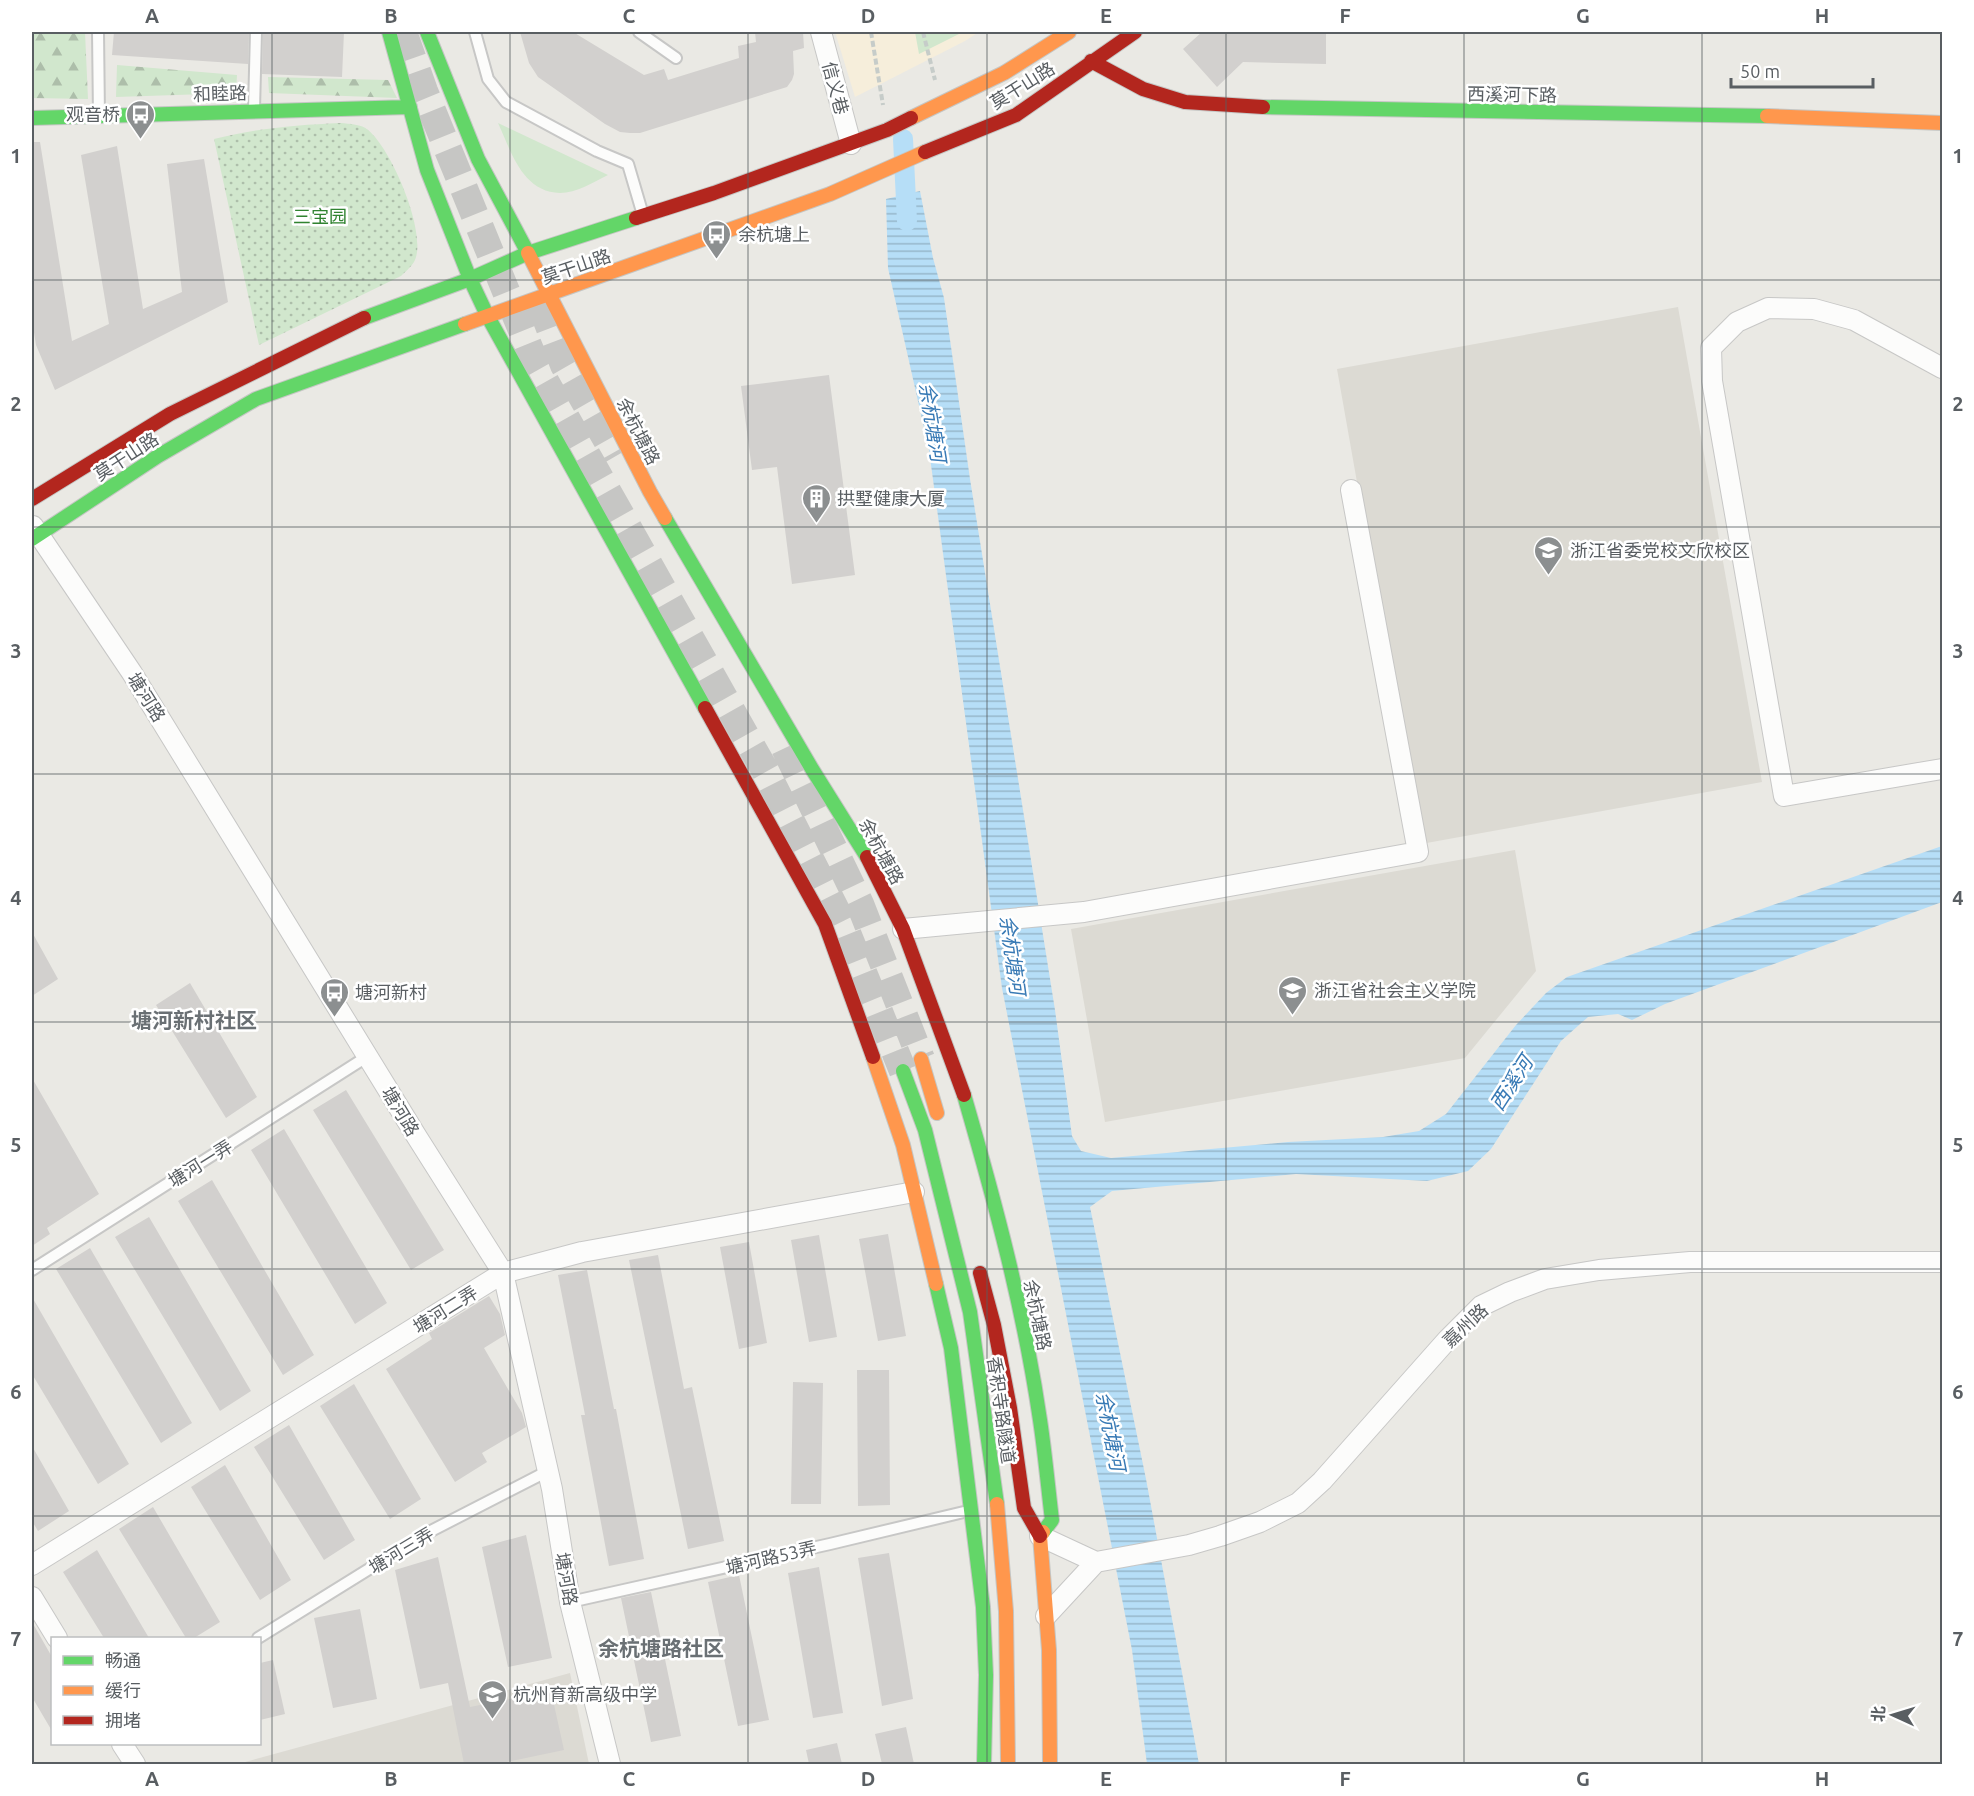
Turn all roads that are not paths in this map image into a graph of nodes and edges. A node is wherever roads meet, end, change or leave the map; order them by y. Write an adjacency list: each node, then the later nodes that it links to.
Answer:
1 (98, 32): 14 (lane)
2 (256, 32): 13 (lane)
3 (389, 32): 12 (main road)
4 (427, 32): 19 (main road, 余杭塘路)
5 (475, 32): 18 (lane)
6 (639, 32): 10 (lane)
7 (821, 32): 17 (street, 信义巷)
8 (1069, 32): 17 (main road, 莫干山路)
9 (1135, 32): 11 (main road, 莫干山路)
10 (676, 58)
11 (1091, 61): 16 (main road, 西溪河下路); 21 (main road, 莫干山路)
12 (410, 108): 13 (main road, 和睦路); 20 (main road)
13 (254, 111): 14 (main road, 和睦路)
14 (99, 116): 15 (main road, 和睦路)
15 (32, 118)
16 (1942, 123)
17 (851, 144): 18 (main road, 莫干山路)
18 (643, 215): 19 (main road, 莫干山路)
19 (528, 253): 20 (main road, 莫干山路); 21 (main road, 余杭塘路)
20 (470, 279): 22 (main road); 25 (main road, 莫干山路)
21 (548, 295): 22 (main road, 莫干山路); 28 (main road, 余杭塘路)
22 (487, 315): 26 (main road, 莫干山路); 33 (main road)
23 (1942, 368): 27 (street)
24 (1351, 490): 28 (street)
25 (32, 499)
26 (34, 532): 29 (street, 塘河路)
27 (1942, 769)
28 (903, 929): 40 (main road, 余杭塘路)
29 (368, 1056): 36 (lane, 塘河一弄); 37 (street, 塘河路)
30 (921, 1059): 32 (main road)
31 (903, 1071): 52 (main road, 香积寺路隧道)
32 (940, 1124)
33 (914, 1192): 37 (street, 塘河二弄); 39 (main road)
34 (1942, 1262): 41 (street, 嘉州路)
35 (978, 1264): 40 (main road, 香积寺路隧道)
36 (32, 1270)
37 (503, 1273): 38 (street, 塘河路); 42 (street, 塘河二弄)
38 (548, 1471): 44 (street, 塘河路); 47 (lane, 塘河三弄)
39 (972, 1510): 44 (lane, 塘河路53弄); 51 (main road)
40 (1040, 1536): 41 (street); 45 (main road, 余杭塘路)
41 (1096, 1562): 45 (street)
42 (32, 1565)
43 (32, 1597): 46 (street)
44 (570, 1602): 50 (street, 塘河路)
45 (1046, 1616): 53 (main road, 余杭塘路)
46 (56, 1637)
47 (260, 1637)
48 (123, 1745): 49 (street)
49 (135, 1764)
50 (610, 1764)
51 (984, 1764)
52 (1008, 1764)
53 (1050, 1764)

